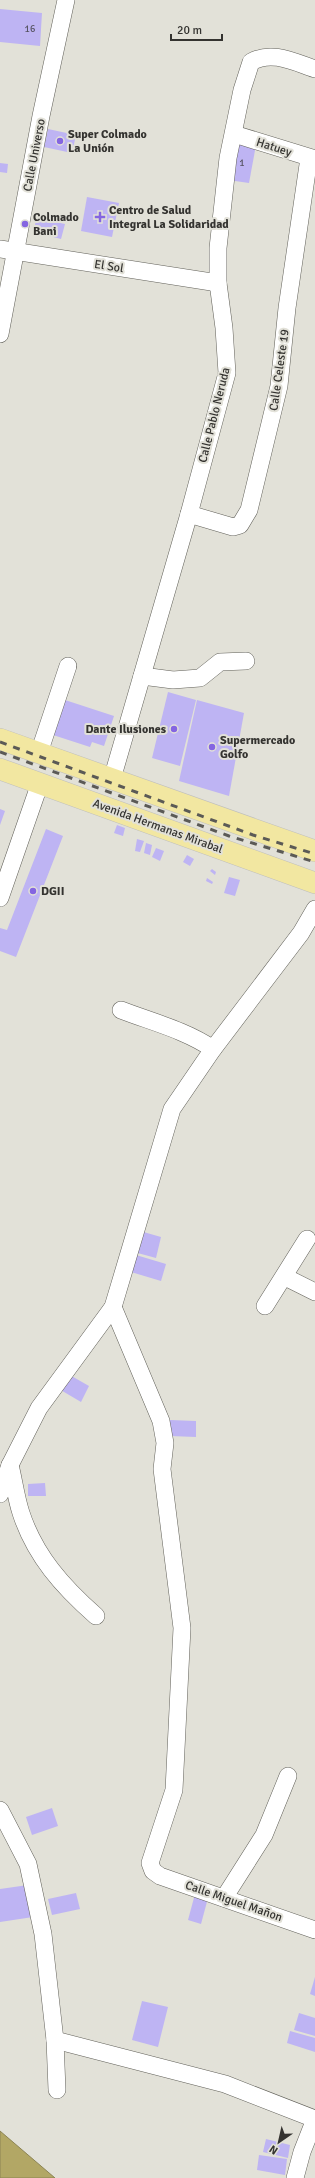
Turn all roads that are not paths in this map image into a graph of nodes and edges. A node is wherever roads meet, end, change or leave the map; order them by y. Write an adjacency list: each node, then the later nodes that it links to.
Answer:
1 (66, 0): 5 (street, Calle Universo)
2 (315, 69): 3 (street, Calle Pablo Neruda)
3 (234, 134): 4 (street, Hatuey); 6 (street, Calle Pablo Neruda)
4 (312, 159): 8 (street, Calle Celeste 19)
5 (8, 250): 6 (street, El Sol); 7 (street, Calle Universo)
6 (218, 284): 8 (street, Calle Pablo Neruda)
7 (0, 334)
8 (189, 514): 11 (street, Calle Pablo Neruda)
9 (246, 661): 11 (street)
10 (68, 666): 13 (street)
11 (142, 676): 15 (street, Calle Pablo Neruda)
12 (0, 739): 13 (main road)
13 (39, 753): 15 (main road)
14 (0, 769): 16 (main road, Avenida Hermanas Mirabal)
15 (112, 779): 17 (main road)
16 (40, 784): 18 (main road, Avenida Hermanas Mirabal); 19 (street)
17 (315, 852)
18 (315, 883)
19 (0, 898)
20 (315, 909): 22 (street)
21 (121, 1010): 22 (street)
22 (213, 1048): 27 (street)
23 (307, 1238): 24 (street)
24 (285, 1277): 25 (street); 26 (street)
25 (315, 1292)
26 (265, 1306)
27 (113, 1307): 28 (street); 33 (street, Calle Miguel Mañon)
28 (10, 1464): 29 (street); 30 (street)
29 (0, 1494)
30 (96, 1616)
31 (288, 1776): 33 (street)
32 (0, 1810): 35 (street)
33 (224, 1898): 34 (street, Calle Miguel Mañon)
34 (315, 1930)
35 (55, 2040): 36 (street); 37 (street)
36 (57, 2090)
37 (315, 2119): 38 (street)
38 (295, 2178)

